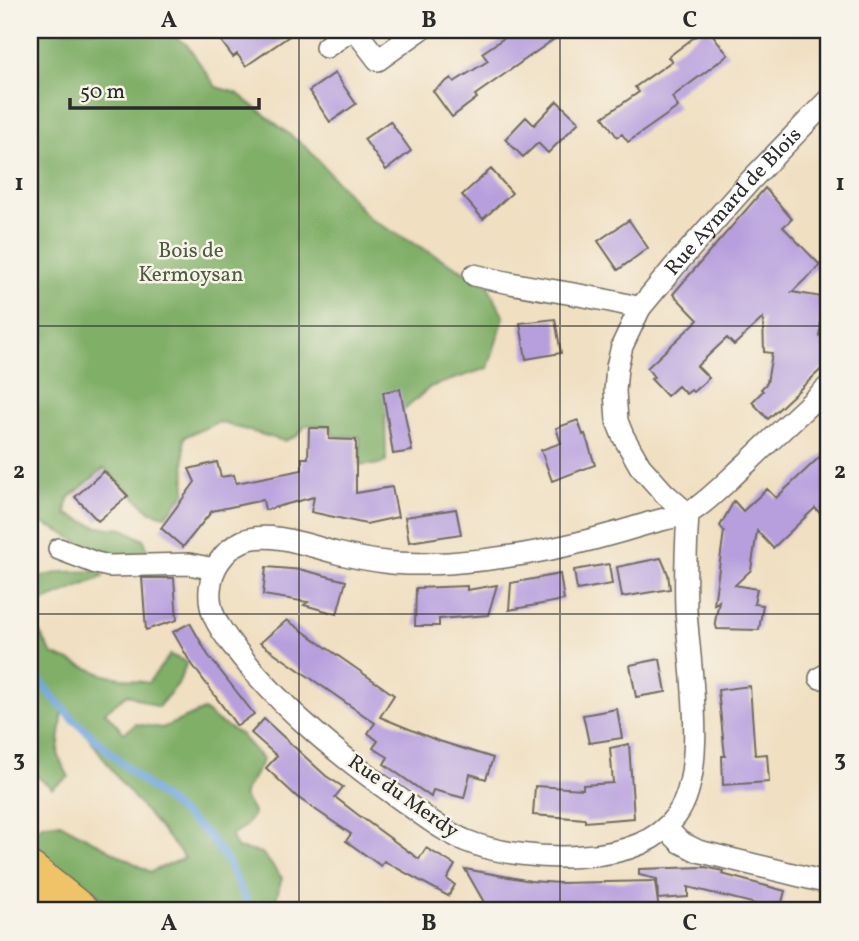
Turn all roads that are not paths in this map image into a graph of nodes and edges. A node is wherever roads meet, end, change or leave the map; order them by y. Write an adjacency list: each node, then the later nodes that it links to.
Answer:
1 (353, 30): 2 (street); 3 (street)
2 (420, 30)
3 (326, 47)
4 (829, 99): 6 (street, Rue Aymard de Blois)
5 (474, 275): 6 (street)
6 (640, 308): 8 (street, Rue Aymard de Blois)
7 (829, 386): 8 (street)
8 (688, 514): 10 (street); 11 (street, Rue du Merdy)
9 (59, 549): 10 (street)
10 (214, 569): 11 (street, Rue du Merdy)
11 (666, 828): 13 (street)
12 (30, 870): 14 (main road)
13 (829, 883)
14 (81, 911)

